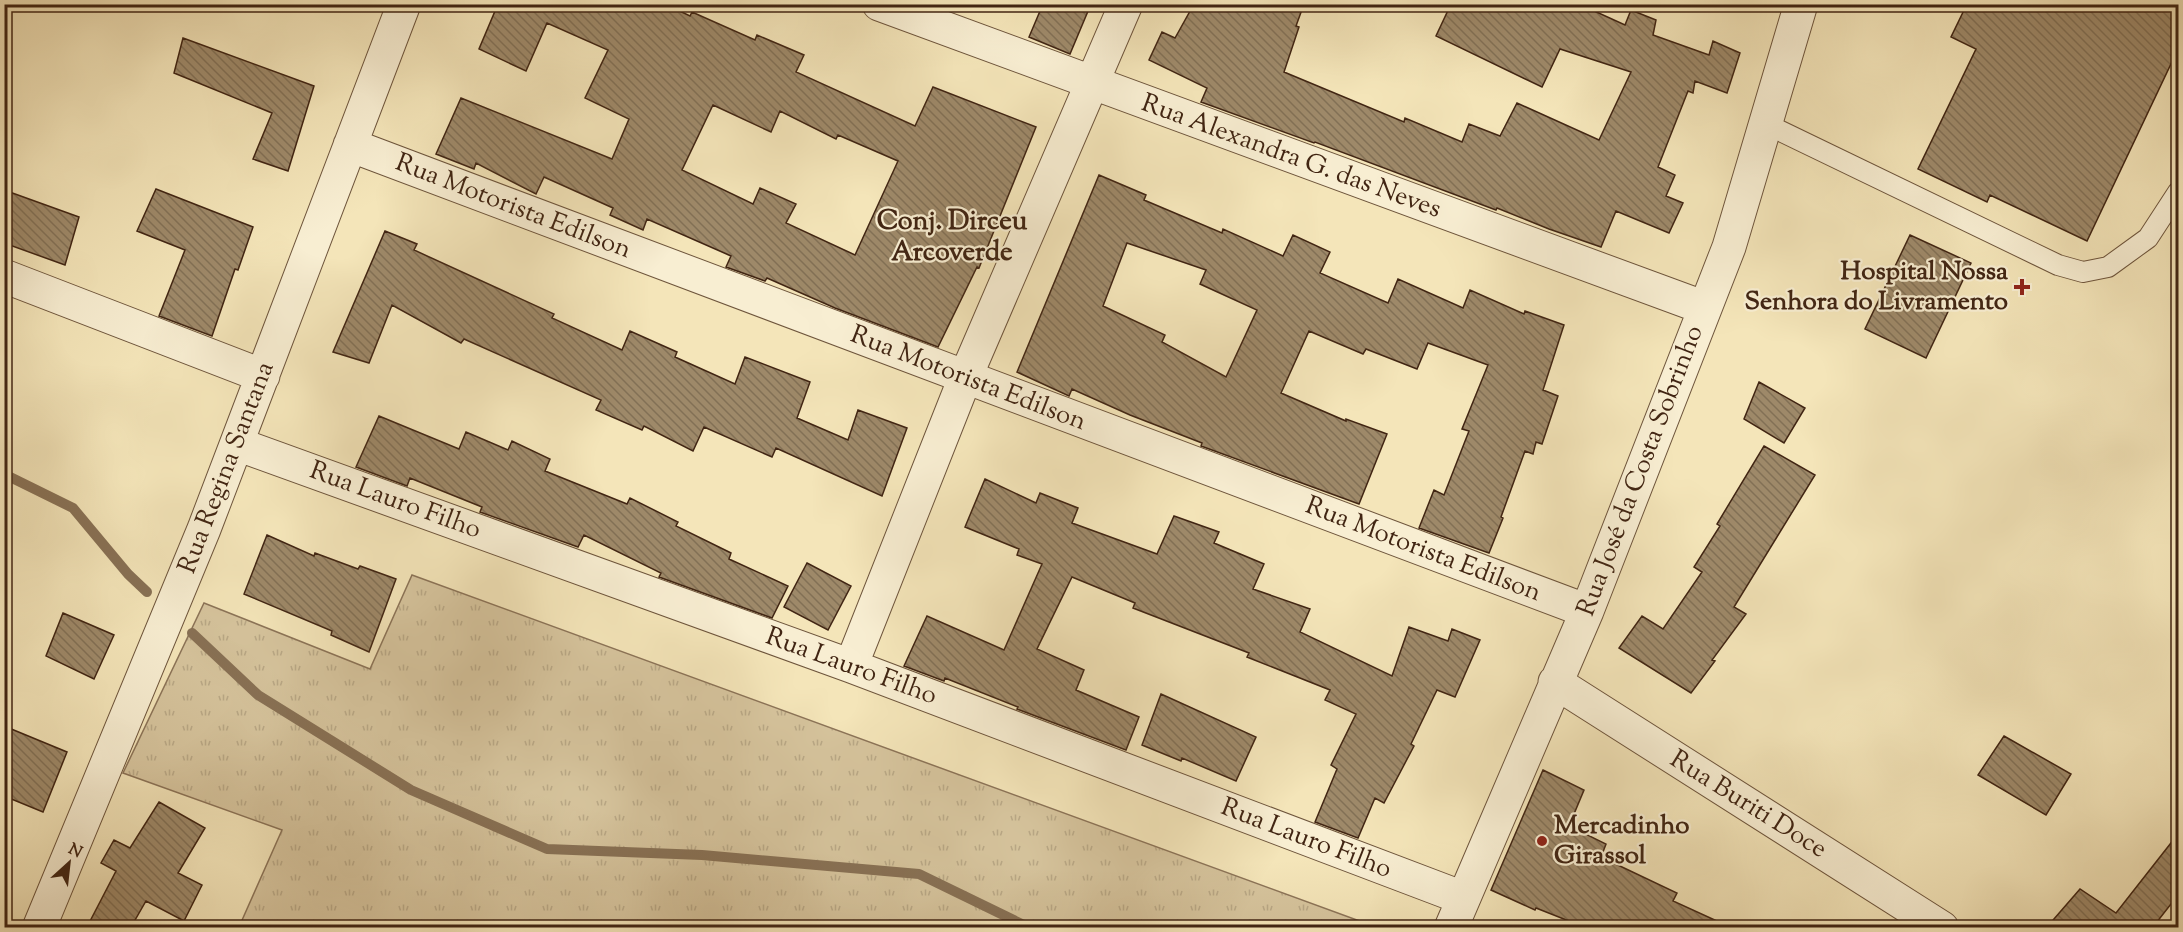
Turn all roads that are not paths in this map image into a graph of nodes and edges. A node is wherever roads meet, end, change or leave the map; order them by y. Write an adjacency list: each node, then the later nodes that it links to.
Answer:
1 (404, 4): 7 (street, Rua Regina Santana)
2 (879, 4): 5 (street, Rua Alexandra G. das Neves)
3 (1126, 4): 5 (street)
4 (1801, 4): 6 (street, Rua José da Costa Sobrinho)
5 (1091, 84): 10 (street, Rua Alexandra G. das Neves); 12 (street)
6 (1766, 124): 8 (lane); 10 (street, Rua José da Costa Sobrinho)
7 (350, 145): 11 (street, Rua Regina Santana); 12 (street, Rua Motorista Edilson)
8 (2178, 192)
9 (4, 276): 11 (street)
10 (1705, 308): 14 (street, Rua José da Costa Sobrinho)
11 (263, 376): 13 (street, Rua Regina Santana)
12 (965, 378): 14 (street, Rua Motorista Edilson); 15 (street)
13 (237, 444): 15 (street, Rua Lauro Filho); 18 (street, Rua Regina Santana)
14 (1587, 611): 16 (street, Rua José da Costa Sobrinho)
15 (851, 666): 17 (street, Rua Lauro Filho)
16 (1555, 682): 17 (street, Rua José da Costa Sobrinho); 19 (street, Rua Buriti Doce)
17 (1457, 913)
18 (39, 927)
19 (1942, 927)

